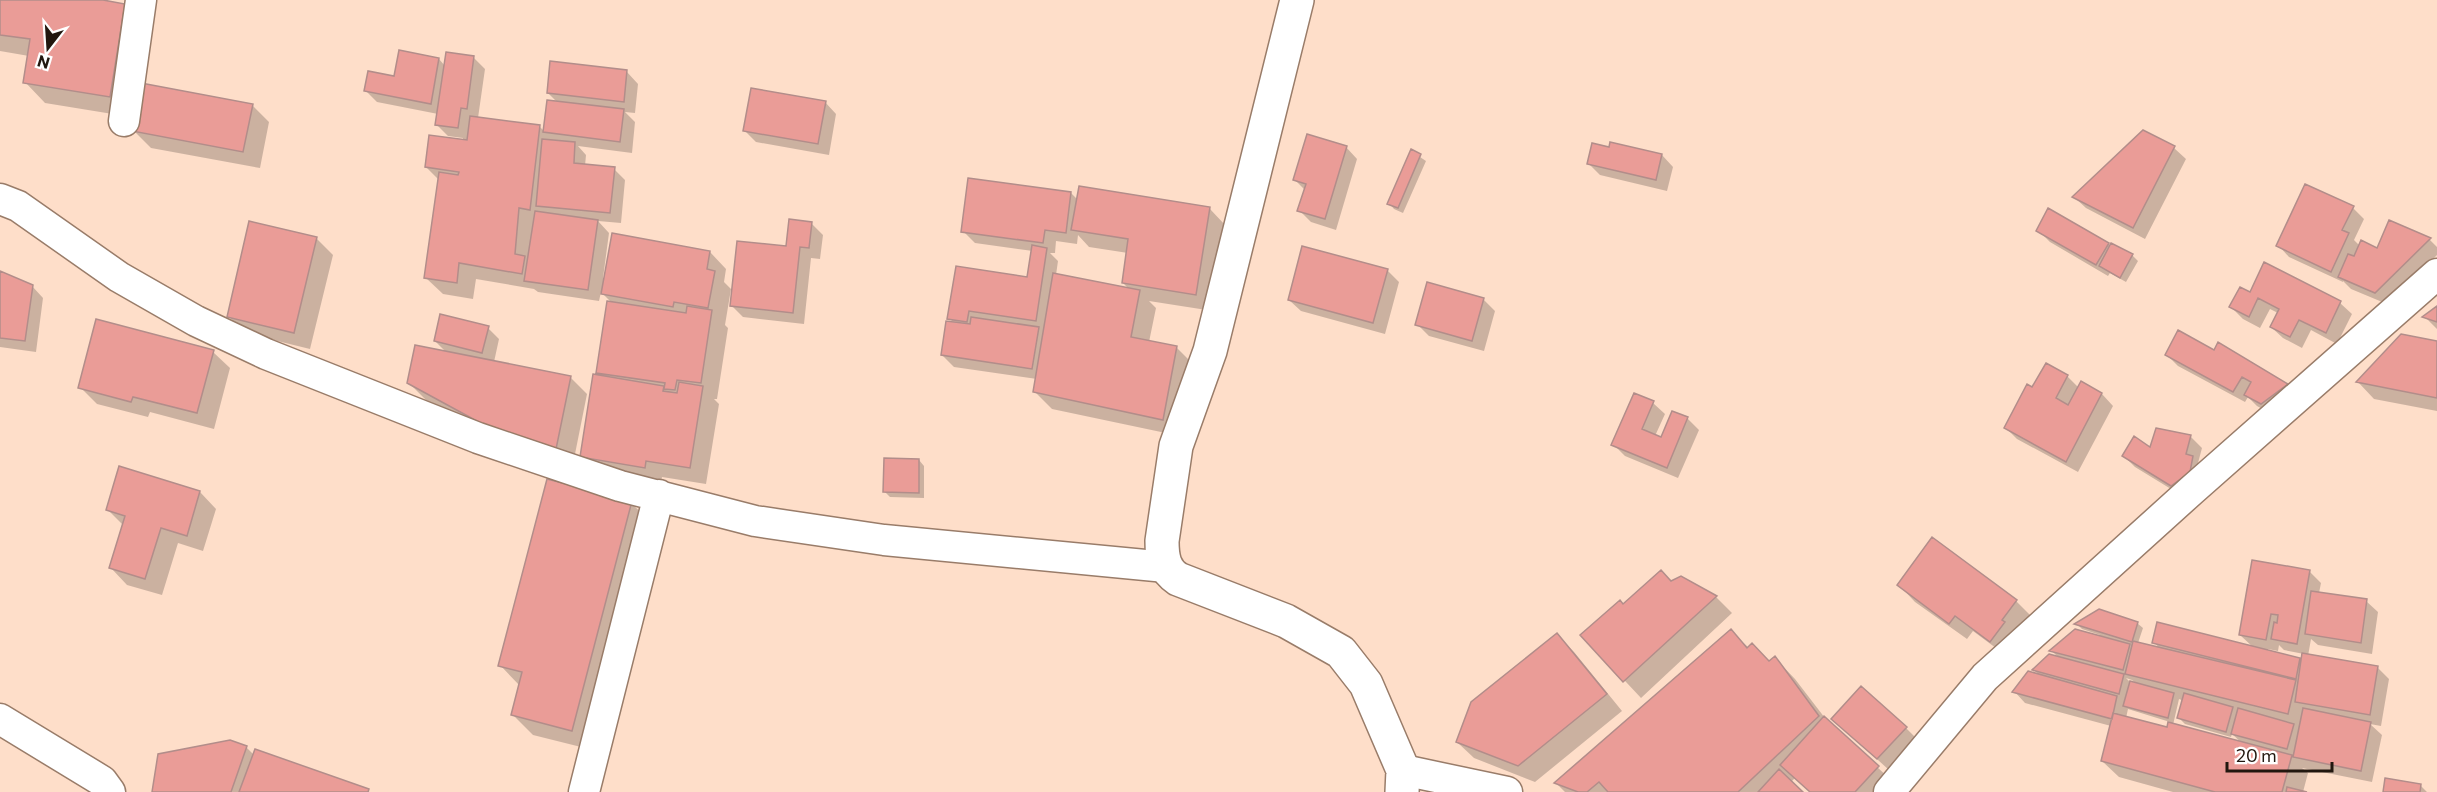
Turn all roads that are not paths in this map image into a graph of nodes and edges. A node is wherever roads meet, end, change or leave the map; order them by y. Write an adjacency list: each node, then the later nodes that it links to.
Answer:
1 (141, 0): 3 (street)
2 (1297, 0): 7 (street)
3 (124, 121)
4 (0, 199): 6 (street)
5 (2437, 274): 13 (street)
6 (658, 495): 7 (street); 11 (street)
7 (1166, 567): 9 (street)
8 (0, 719): 10 (street)
9 (1403, 781): 12 (street)
10 (110, 792)
11 (584, 792)
12 (1507, 792)
13 (1890, 792)

